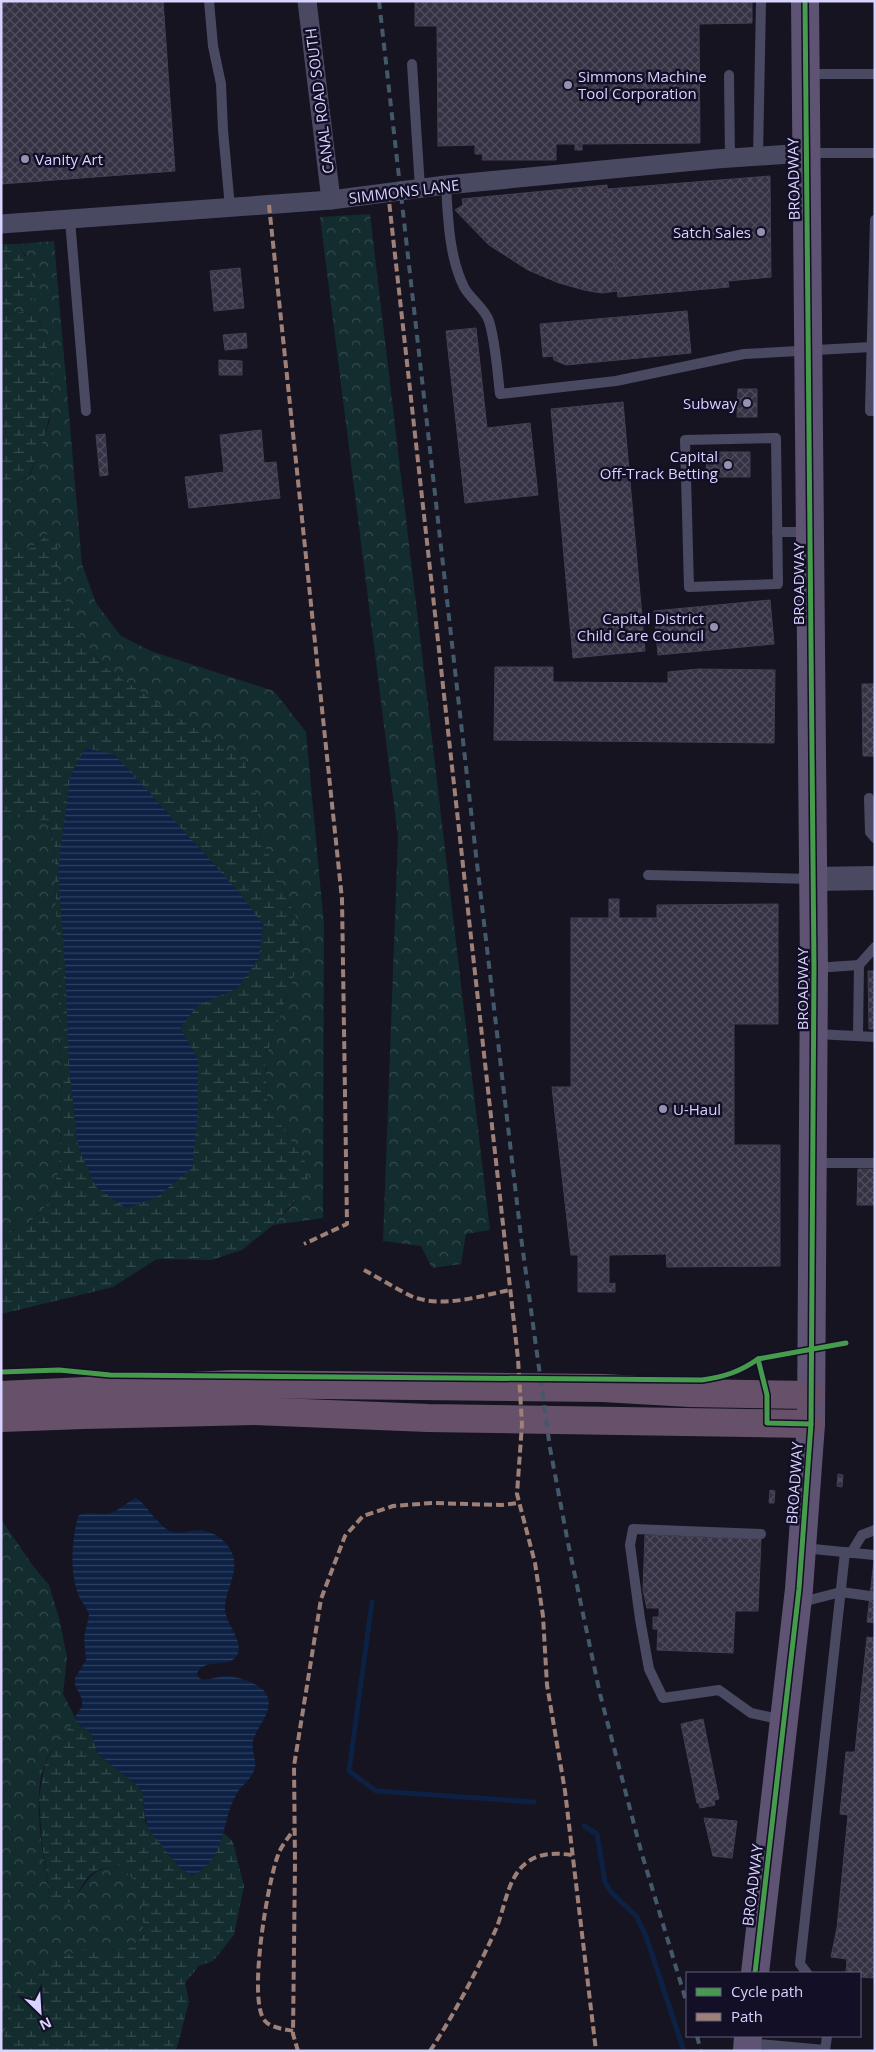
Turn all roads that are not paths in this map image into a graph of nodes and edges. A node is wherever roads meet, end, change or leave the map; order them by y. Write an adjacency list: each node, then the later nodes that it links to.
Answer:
1 (210, 1): 16 (lane)
2 (307, 1): 15 (street, CANAL ROAD SOUTH)
3 (761, 1): 11 (lane)
4 (805, 1): 6 (main road, BROADWAY)
5 (412, 64): 14 (lane)
6 (805, 74): 7 (lane); 9 (main road, BROADWAY)
7 (875, 74)
8 (729, 75): 12 (lane)
9 (805, 153): 10 (lane); 11 (street, SIMMONS LANE); 21 (main road, BROADWAY)
10 (875, 153)
11 (758, 156): 12 (street, SIMMONS LANE)
12 (730, 158): 13 (street, SIMMONS LANE)
13 (446, 185): 14 (street, SIMMONS LANE); 21 (lane)
14 (420, 188): 15 (street, SIMMONS LANE)
15 (331, 200): 16 (street, SIMMONS LANE)
16 (230, 208): 17 (street, SIMMONS LANE)
17 (70, 220): 19 (street, SIMMONS LANE); 22 (lane)
18 (875, 220): 20 (lane)
19 (1, 224)
20 (871, 347): 21 (lane); 23 (lane)
21 (808, 349): 25 (main road, BROADWAY)
22 (86, 411)
23 (875, 411)
24 (777, 532): 24 (lane); 25 (lane)
25 (811, 532): 30 (main road, BROADWAY)
26 (873, 798): 27 (lane)
27 (875, 838)
28 (648, 875): 30 (lane)
29 (875, 878): 30 (street)
30 (813, 879): 33 (main road, BROADWAY)
31 (875, 948): 32 (lane)
32 (859, 965): 33 (lane); 35 (lane)
33 (814, 968): 34 (main road, BROADWAY)
34 (814, 1034): 35 (lane); 38 (main road, BROADWAY)
35 (858, 1036): 36 (lane)
36 (875, 1037)
37 (875, 1163): 38 (lane)
38 (814, 1164): 40 (main road, BROADWAY)
39 (1, 1395): 40 (highway)
40 (811, 1395): 42 (main road, BROADWAY)
41 (1, 1418): 42 (highway)
42 (811, 1424): 45 (main road, BROADWAY)
43 (875, 1530): 46 (lane)
44 (761, 1534): 51 (lane)
45 (802, 1548): 46 (lane); 50 (main road, BROADWAY)
46 (848, 1552): 47 (lane); 48 (lane)
47 (874, 1555)
48 (840, 1592): 49 (lane); 50 (lane); 53 (lane)
49 (870, 1596)
50 (797, 1603): 51 (main road, BROADWAY)
51 (784, 1720): 52 (main road, BROADWAY)
52 (755, 1972)
53 (806, 1972)
54 (827, 2037): 56 (lane)
55 (747, 2043): 56 (lane)
56 (826, 2051)

